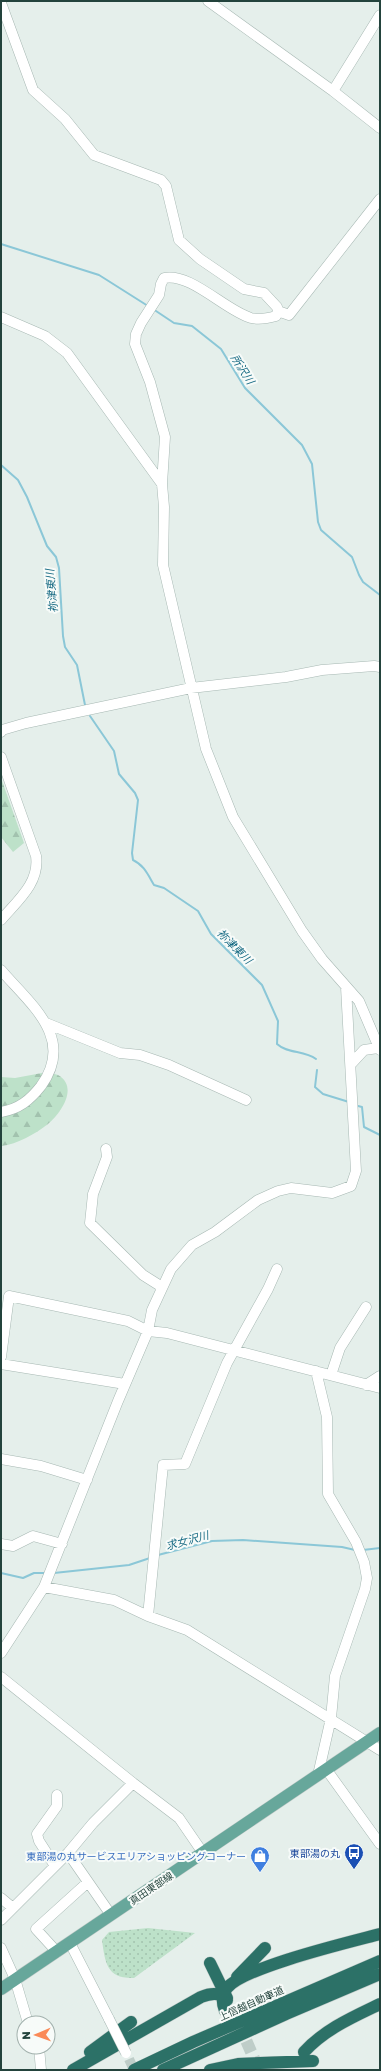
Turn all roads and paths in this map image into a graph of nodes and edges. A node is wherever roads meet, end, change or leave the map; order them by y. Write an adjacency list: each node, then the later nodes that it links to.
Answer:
1 (208, 1): 4 (street)
2 (1, 3): 7 (street)
3 (380, 15): 4 (street)
4 (333, 91): 5 (street)
5 (380, 128)
6 (380, 199): 7 (street)
7 (278, 311): 9 (street)
8 (1, 317): 9 (street)
9 (162, 484): 11 (street)
10 (380, 667): 11 (street)
11 (191, 688): 12 (street); 16 (street)
12 (1, 732)
13 (1, 757): 14 (street)
14 (1, 920)
15 (1, 970): 17 (street)
16 (346, 986): 18 (street); 19 (street)
17 (46, 1023): 20 (street); 21 (street)
18 (379, 1049): 19 (street)
19 (352, 1063): 24 (street)
20 (246, 1100)
21 (1, 1112)
22 (106, 1149): 24 (street)
23 (276, 1269): 27 (street)
24 (162, 1287): 26 (street)
25 (366, 1308): 31 (street)
26 (148, 1331): 27 (street); 28 (street); 33 (street)
27 (233, 1351): 30 (street); 41 (street)
28 (1, 1357)
29 (1, 1364): 33 (street)
30 (316, 1371): 31 (street); 44 (street)
31 (331, 1375): 34 (street)
32 (380, 1376): 34 (street)
33 (125, 1384): 37 (street)
34 (366, 1385): 35 (street)
35 (380, 1388)
36 (1, 1459): 37 (street)
37 (87, 1480): 39 (street)
38 (1, 1544): 39 (street)
39 (62, 1544): 40 (street)
40 (44, 1587): 41 (street); 42 (street)
41 (148, 1616): 44 (street)
42 (1, 1653)
43 (1, 1677): 49 (street)
44 (331, 1718): 46 (street); 48 (street)
45 (380, 1733): 46 (main road, 真田東部線)
46 (368, 1741): 47 (street); 48 (main road, 真田東部線)
47 (380, 1750)
48 (322, 1772): 51 (street); 53 (main road, 真田東部線)
49 (132, 1783): 52 (street); 53 (street)
50 (57, 1795): 54 (street)
51 (380, 1844)
52 (68, 1853): 54 (street); 55 (street)
53 (203, 1853): 58 (main road, 真田東部線)
54 (55, 1866): 57 (street)
55 (88, 1882): 58 (street); 64 (street)
56 (1, 1898): 57 (street)
57 (13, 1908): 59 (street)
58 (112, 1915): 61 (main road, 真田東部線)
59 (1, 1920)
60 (380, 1934): 70 (highway)
61 (70, 1943): 64 (main road, 真田東部線); 76 (street, bridge)
62 (1, 1948): 68 (street)
63 (265, 1948): 70 (highway)
64 (57, 1952): 68 (main road, 真田東部線)
65 (380, 1961): 76 (highway, 上信越自動車道)
66 (210, 1962): 70 (highway)
67 (380, 1974): 81 (highway)
68 (15, 1979): 69 (main road, 真田東部線); 72 (street)
69 (1, 1989)
70 (228, 1999): 80 (highway)
71 (380, 2004): 74 (highway)
72 (26, 2015)
73 (131, 2022): 79 (highway)
74 (304, 2052)
75 (40, 2055): 78 (street)
76 (129, 2061)
77 (313, 2061): 82 (highway)
78 (41, 2070)
79 (67, 2070)
80 (73, 2070)
81 (163, 2070)
82 (210, 2070)

